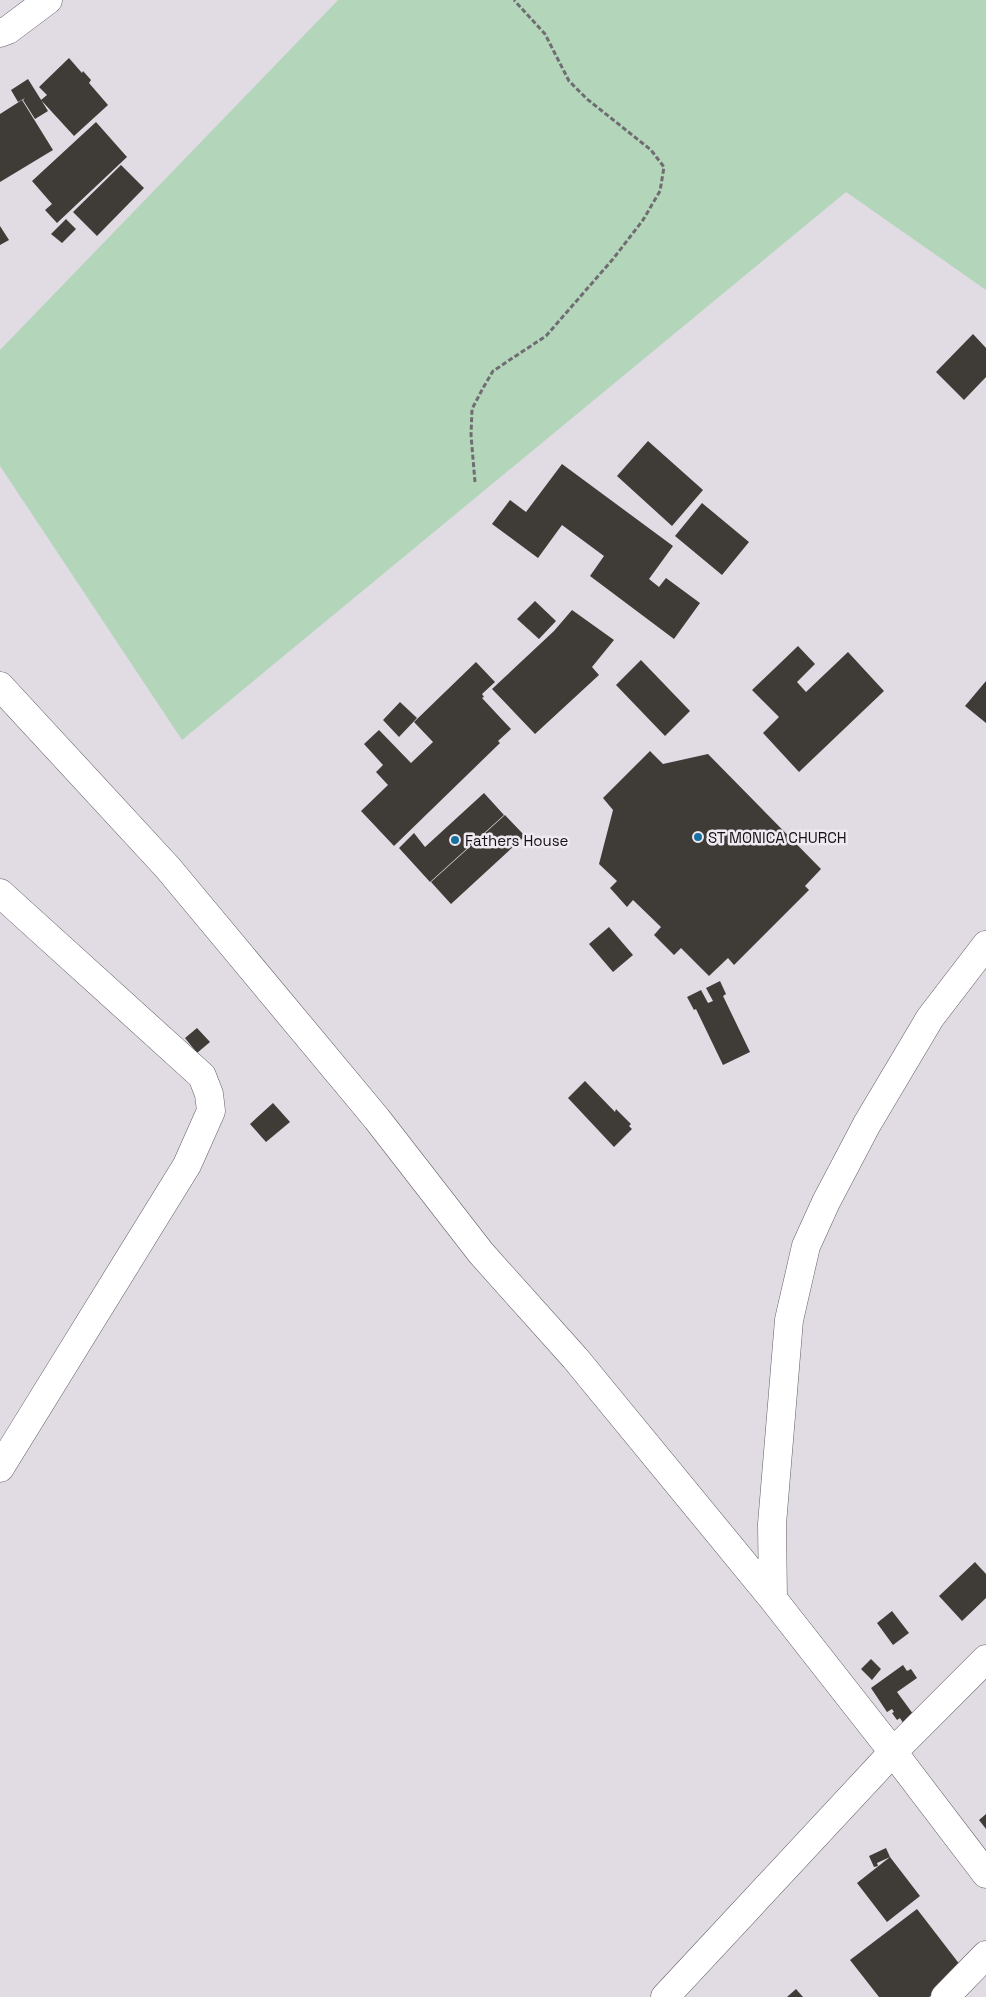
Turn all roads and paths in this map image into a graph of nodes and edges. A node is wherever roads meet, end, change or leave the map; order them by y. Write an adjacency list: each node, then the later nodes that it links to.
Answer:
1 (48, 0): 3 (street)
2 (514, 0): 4 (path)
3 (0, 32)
4 (475, 482)
5 (0, 686): 9 (street)
6 (0, 893): 8 (street)
7 (986, 945): 9 (street)
8 (0, 1468)
9 (773, 1599): 11 (street)
10 (986, 1659): 11 (street)
11 (893, 1752): 12 (street); 14 (street)
12 (986, 1874)
13 (986, 1955): 15 (street)
14 (665, 1997)
15 (944, 1997)

